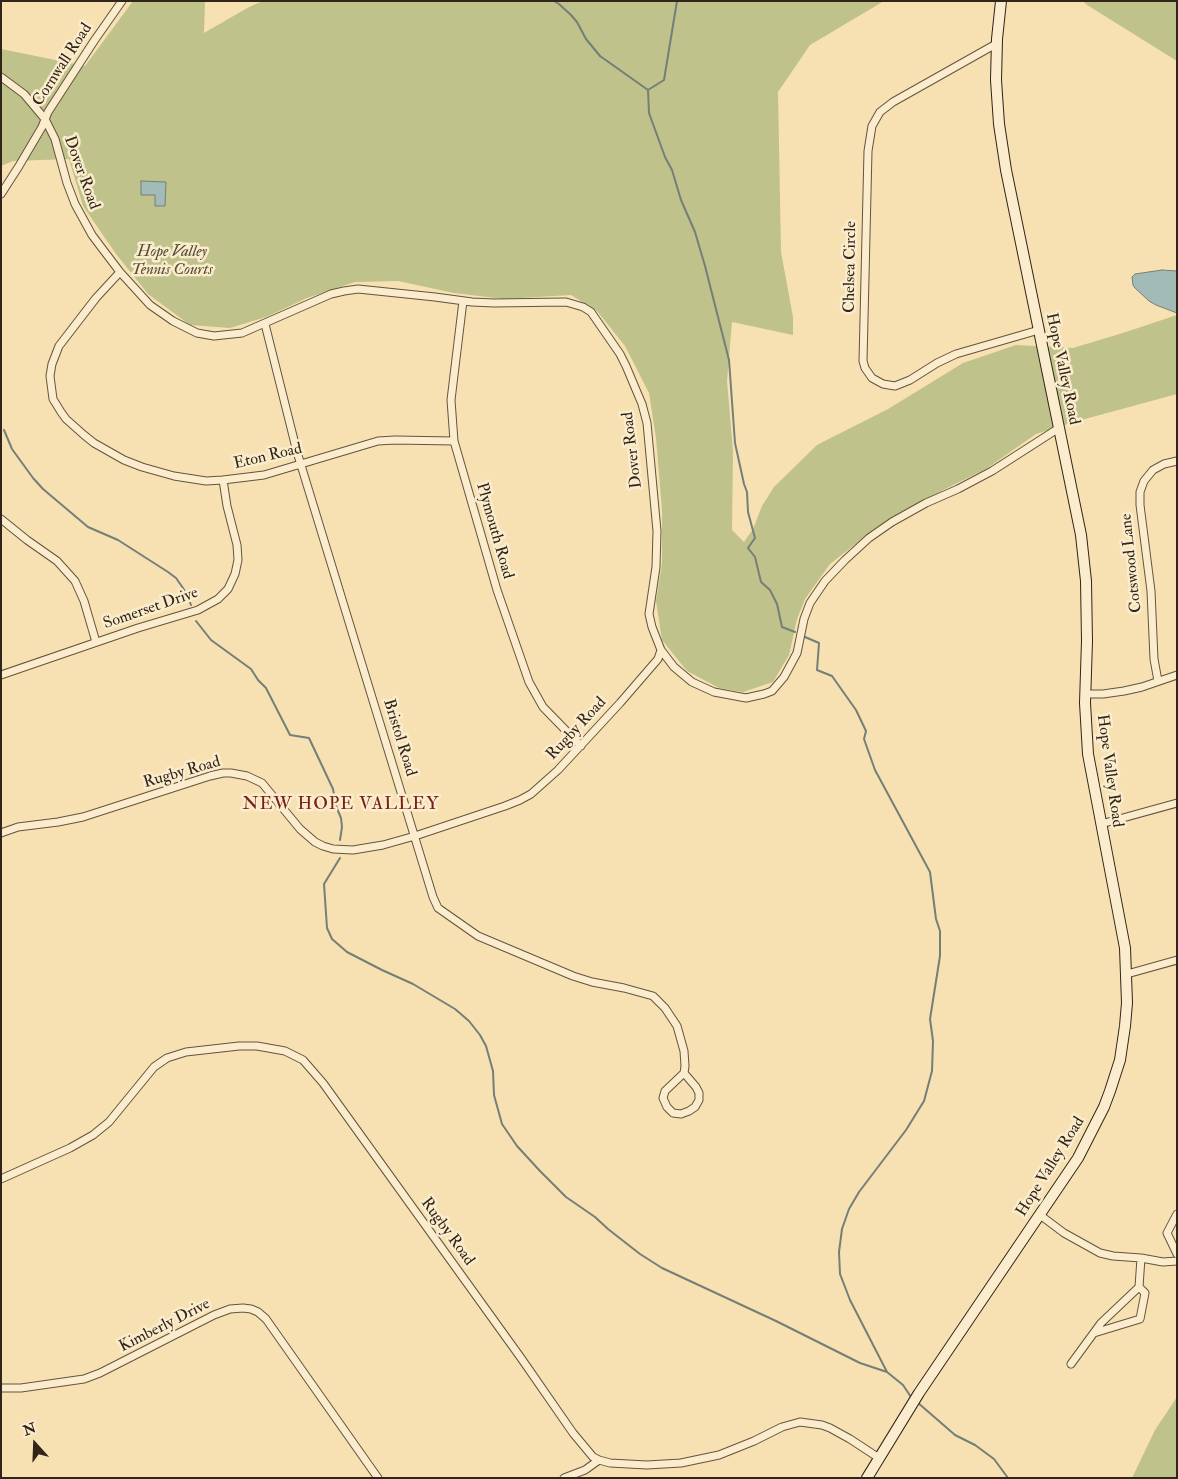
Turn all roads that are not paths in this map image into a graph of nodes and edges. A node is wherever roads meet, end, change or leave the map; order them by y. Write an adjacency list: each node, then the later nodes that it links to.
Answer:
1 (122, 1): 5 (street, Cornwall Road)
2 (1001, 1): 3 (main road, Hope Valley Road)
3 (996, 44): 10 (main road, Hope Valley Road); 10 (street, Chelsea Circle)
4 (1, 77): 5 (street, Dover Road)
5 (45, 119): 6 (street, Cornwall Road); 7 (street, Dover Road)
6 (1, 194)
7 (120, 272): 9 (street, Dover Road); 15 (street, Eton Road)
8 (463, 301): 9 (street, Dover Road); 12 (street, Plymouth Road); 18 (street, Dover Road)
9 (265, 324): 14 (street, Bristol Road)
10 (1039, 330): 11 (main road, Hope Valley Road)
11 (1059, 428): 18 (street, Dover Road); 22 (main road, Hope Valley Road)
12 (454, 441): 14 (street, Eton Road); 23 (street, Plymouth Road)
13 (1177, 461): 21 (street, Cotswood Lane)
14 (300, 464): 15 (street, Eton Road); 27 (street, Bristol Road)
15 (223, 480): 17 (street, Somerset Drive)
16 (1, 519): 17 (street)
17 (96, 642): 19 (street, Somerset Drive)
18 (661, 650): 23 (street, Rugby Road)
19 (1, 674)
20 (1177, 675): 21 (street)
21 (1158, 682): 22 (street)
22 (1085, 694): 25 (main road, Hope Valley Road)
23 (581, 746): 27 (street, Rugby Road)
24 (1177, 803): 25 (street)
25 (1100, 824): 29 (main road, Hope Valley Road)
26 (1, 833): 27 (street, Rugby Road)
27 (415, 836): 30 (street, Bristol Road)
28 (1177, 960): 29 (street)
29 (1127, 974): 33 (main road, Hope Valley Road)
30 (684, 1073): 30 (street)
31 (1, 1179): 42 (street, Rugby Road)
32 (1177, 1214): 34 (street)
33 (1040, 1215): 35 (street); 41 (main road, Hope Valley Road)
34 (1177, 1254)
35 (1141, 1258): 36 (street); 37 (street)
36 (1177, 1261)
37 (1139, 1287): 38 (street); 38 (street)
38 (1094, 1333): 39 (street)
39 (1070, 1364)
40 (1, 1388): 43 (street, Kimberly Drive)
41 (879, 1458): 42 (street); 45 (main road, Hope Valley Road)
42 (598, 1460): 44 (street)
43 (373, 1476)
44 (564, 1478)
45 (867, 1478)

